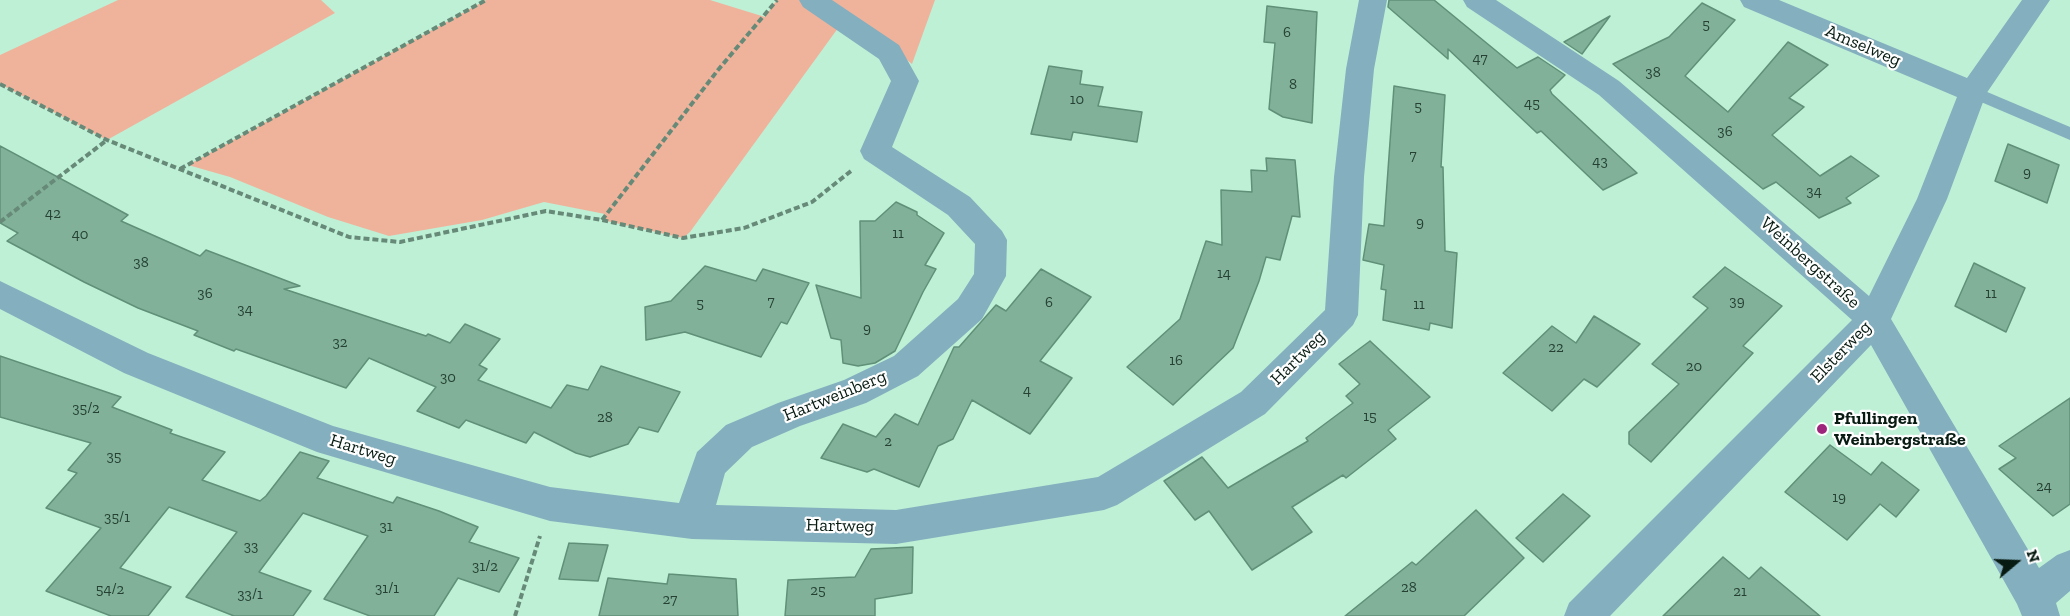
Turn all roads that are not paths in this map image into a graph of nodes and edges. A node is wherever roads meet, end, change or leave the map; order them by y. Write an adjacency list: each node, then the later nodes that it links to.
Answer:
1 (813, 0): 10 (street, Hartweinberg)
2 (1373, 0): 10 (street, Hartweg)
3 (1477, 0): 9 (street, Weinbergstraße)
4 (1754, 0): 6 (street, Amselweg)
5 (2036, 0): 6 (street, Elsterweg)
6 (1972, 92): 7 (lane); 9 (street, Elsterweg)
7 (2070, 134)
8 (0, 294): 10 (street, Hartweg)
9 (1874, 320): 12 (street, Weinbergstraße); 13 (street, Elsterweg)
10 (692, 522)
11 (2070, 568): 12 (street)
12 (2038, 606)
13 (1583, 616)

